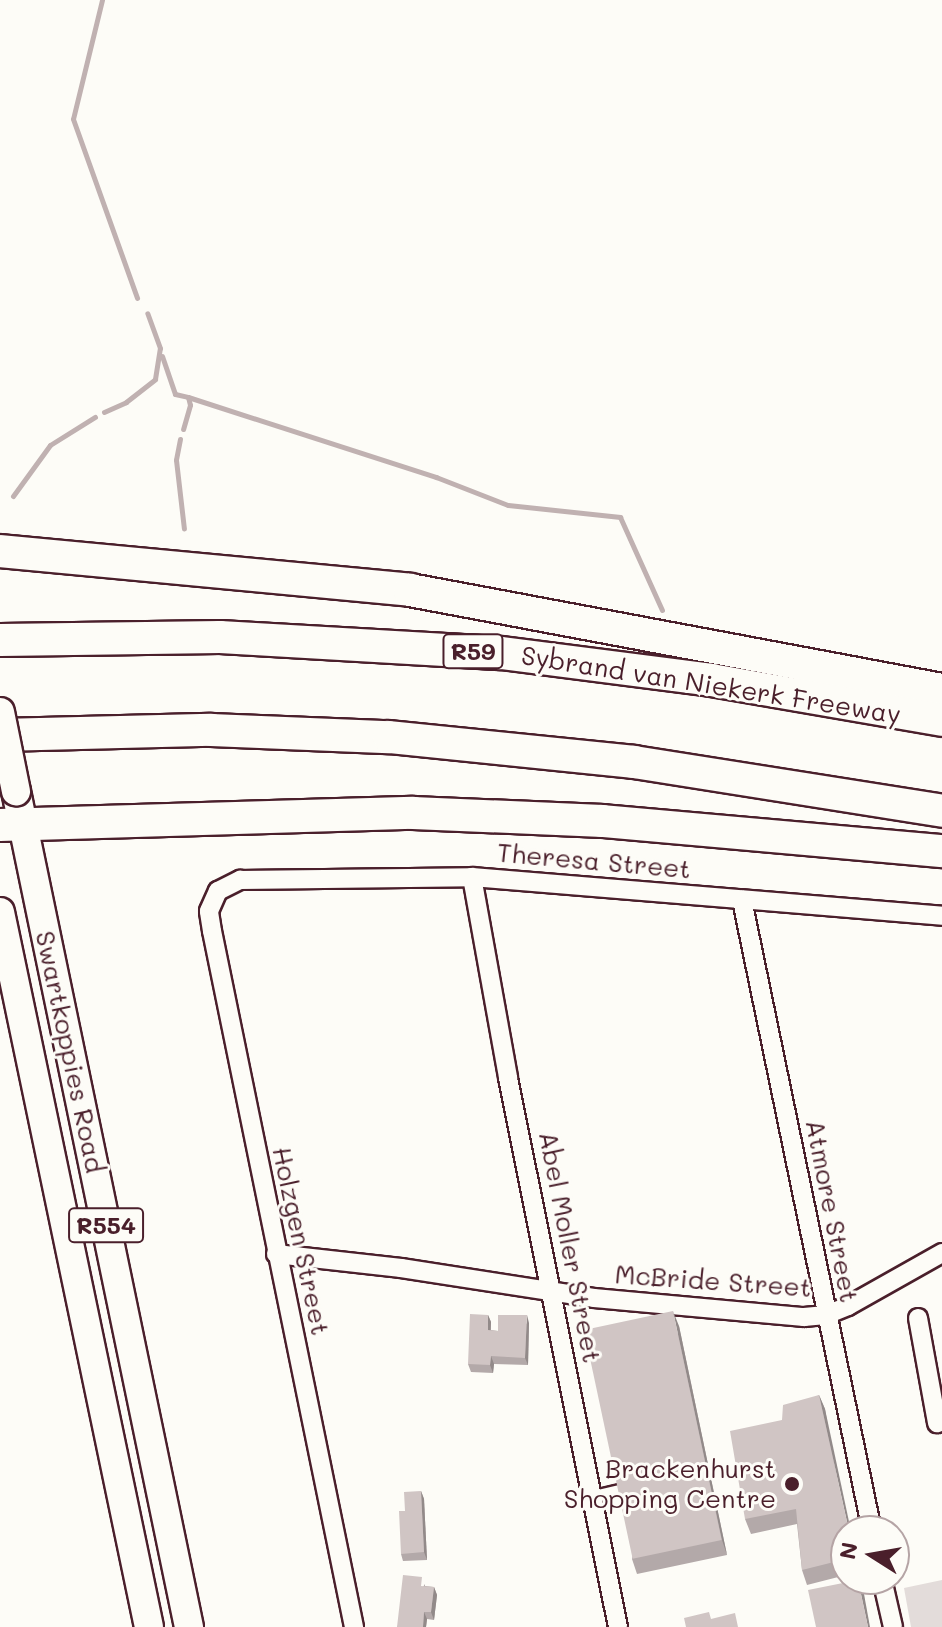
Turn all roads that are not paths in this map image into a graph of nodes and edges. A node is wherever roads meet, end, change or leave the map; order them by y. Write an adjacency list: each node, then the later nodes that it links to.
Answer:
1 (0, 551): 3 (highway)
2 (0, 640): 5 (highway, Sybrand van Niekerk Freeway / R59)
3 (942, 690)
4 (0, 712): 8 (main road, Swartkoppies Road / R554, bridge)
5 (942, 720)
6 (0, 735): 7 (highway)
7 (942, 811)
8 (12, 824): 9 (highway); 27 (main road, Swartkoppies Road / R554)
9 (942, 851)
10 (472, 877): 11 (street, Theresa Street); 12 (street, Theresa Street); 17 (street, Abel Moller Street)
11 (240, 880): 16 (street, Holzgen Street)
12 (742, 900): 14 (street, Theresa Street); 18 (street, Atmore Street)
13 (0, 912): 26 (main road, Swartkoppies Road / R554)
14 (942, 916)
15 (942, 1253): 18 (street, McBride Street)
16 (276, 1254): 17 (street, McBride Street); 28 (street, Holzgen Street)
17 (553, 1291): 18 (street, McBride Street); 23 (street, Abel Moller Street)
18 (826, 1315): 24 (street, Atmore Street)
19 (918, 1318): 20 (street)
20 (934, 1362): 21 (street)
21 (937, 1423)
22 (634, 1486): 23 (lane)
23 (593, 1495): 29 (street, Abel Moller Street)
24 (869, 1515)
25 (886, 1595): 30 (street)
26 (149, 1627)
27 (189, 1627)
28 (354, 1627)
29 (618, 1627)
30 (893, 1627)

